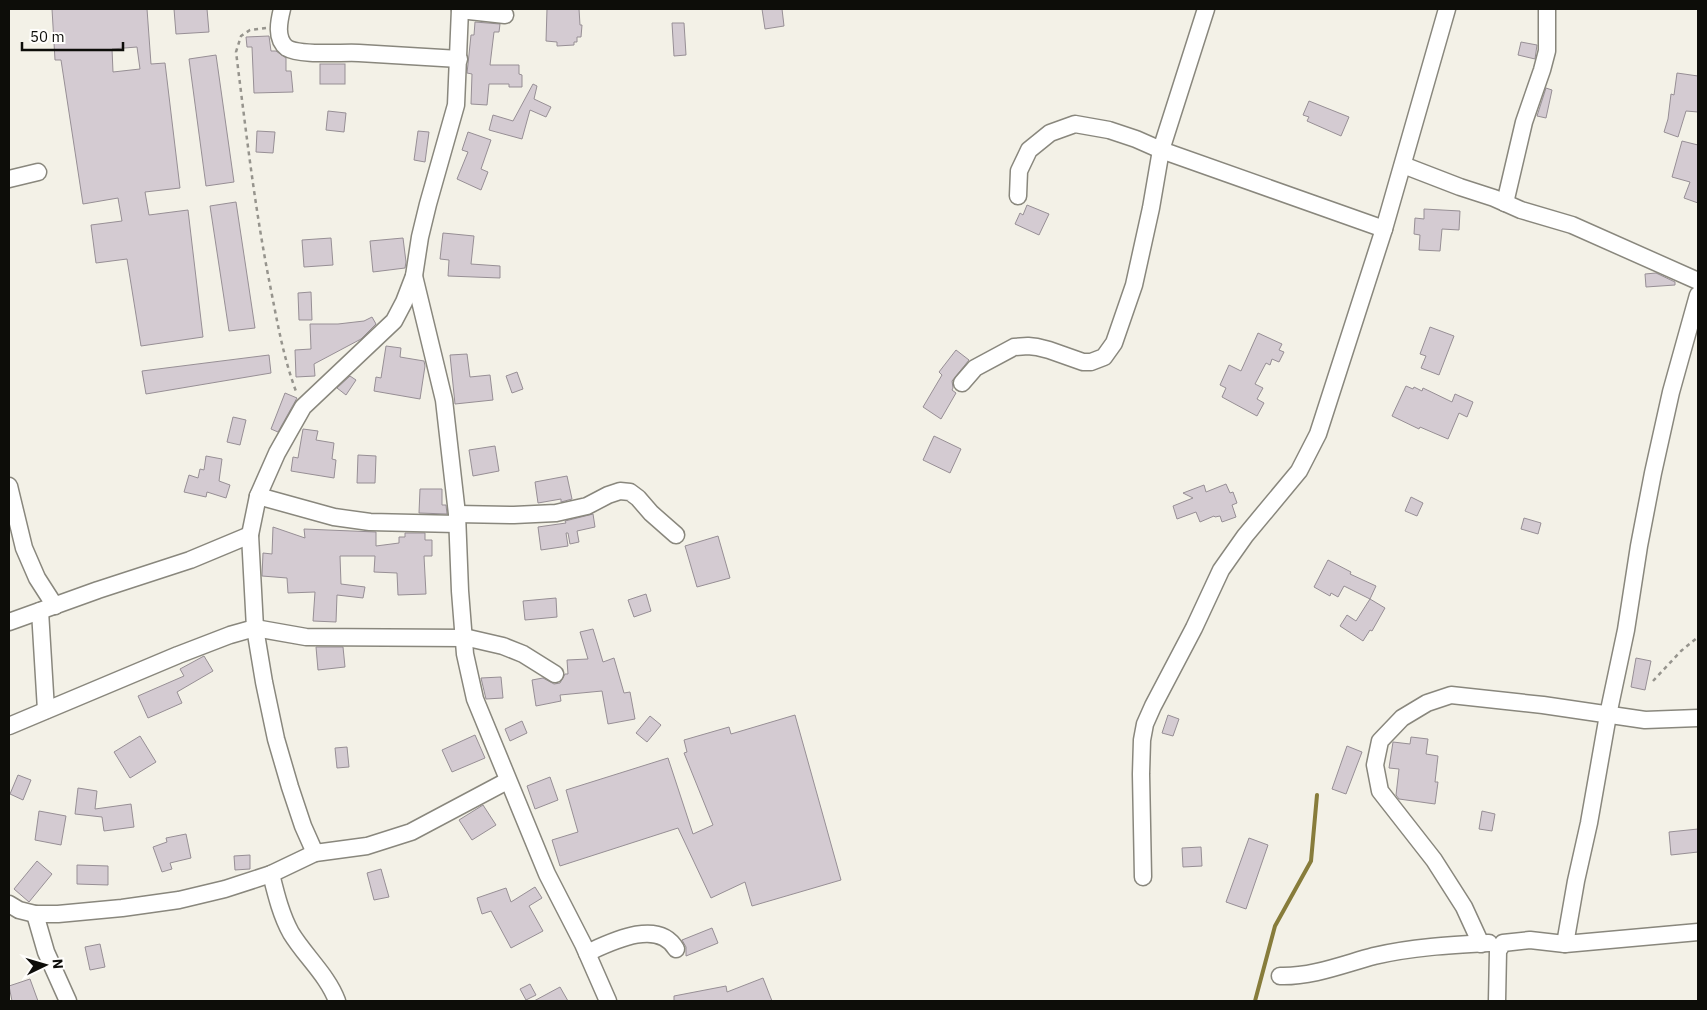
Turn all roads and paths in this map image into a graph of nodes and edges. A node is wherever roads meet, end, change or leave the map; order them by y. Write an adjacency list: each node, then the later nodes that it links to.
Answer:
1 (282, 9): 7 (street)
2 (1206, 9): 9 (street)
3 (1447, 9): 10 (street)
4 (1547, 9): 14 (street)
5 (460, 10): 6 (street); 8 (street)
6 (505, 15)
7 (278, 26): 8 (street); 20 (path)
8 (459, 60): 16 (street)
9 (1161, 150): 13 (street); 15 (street); 19 (street)
10 (1403, 165): 14 (street); 15 (street)
11 (38, 172): 12 (street)
12 (9, 179)
13 (1018, 196)
14 (1505, 203): 17 (street)
15 (1384, 229): 40 (street)
16 (414, 276): 20 (street); 23 (street)
17 (1698, 281)
18 (1698, 296): 34 (street)
19 (962, 383)
20 (303, 407): 22 (street)
21 (9, 486): 26 (street)
22 (258, 496): 23 (street); 24 (street)
23 (457, 519): 25 (street); 30 (street)
24 (250, 535): 26 (street); 28 (street)
25 (676, 535)
26 (47, 609): 27 (street); 33 (street)
27 (9, 622)
28 (255, 628): 30 (street); 33 (street); 38 (street)
29 (1698, 637): 32 (path)
30 (464, 638): 31 (street); 37 (street)
31 (555, 674)
32 (1653, 681)
33 (46, 710): 36 (street)
34 (1608, 715): 35 (street); 45 (street); 46 (street)
35 (1698, 718)
36 (9, 726)
37 (507, 781): 38 (street); 48 (street)
38 (315, 853): 39 (street)
39 (271, 874): 42 (street); 51 (street)
40 (1143, 877)
41 (9, 904): 42 (street)
42 (35, 914): 50 (street)
43 (1698, 932): 46 (street)
44 (1503, 943): 45 (street); 46 (street); 53 (street)
45 (1481, 944): 49 (street)
46 (1565, 944)
47 (676, 949): 48 (street)
48 (587, 953): 52 (street)
49 (1280, 976)
50 (68, 1001)
51 (337, 1001)
52 (608, 1001)
53 (1497, 1001)

